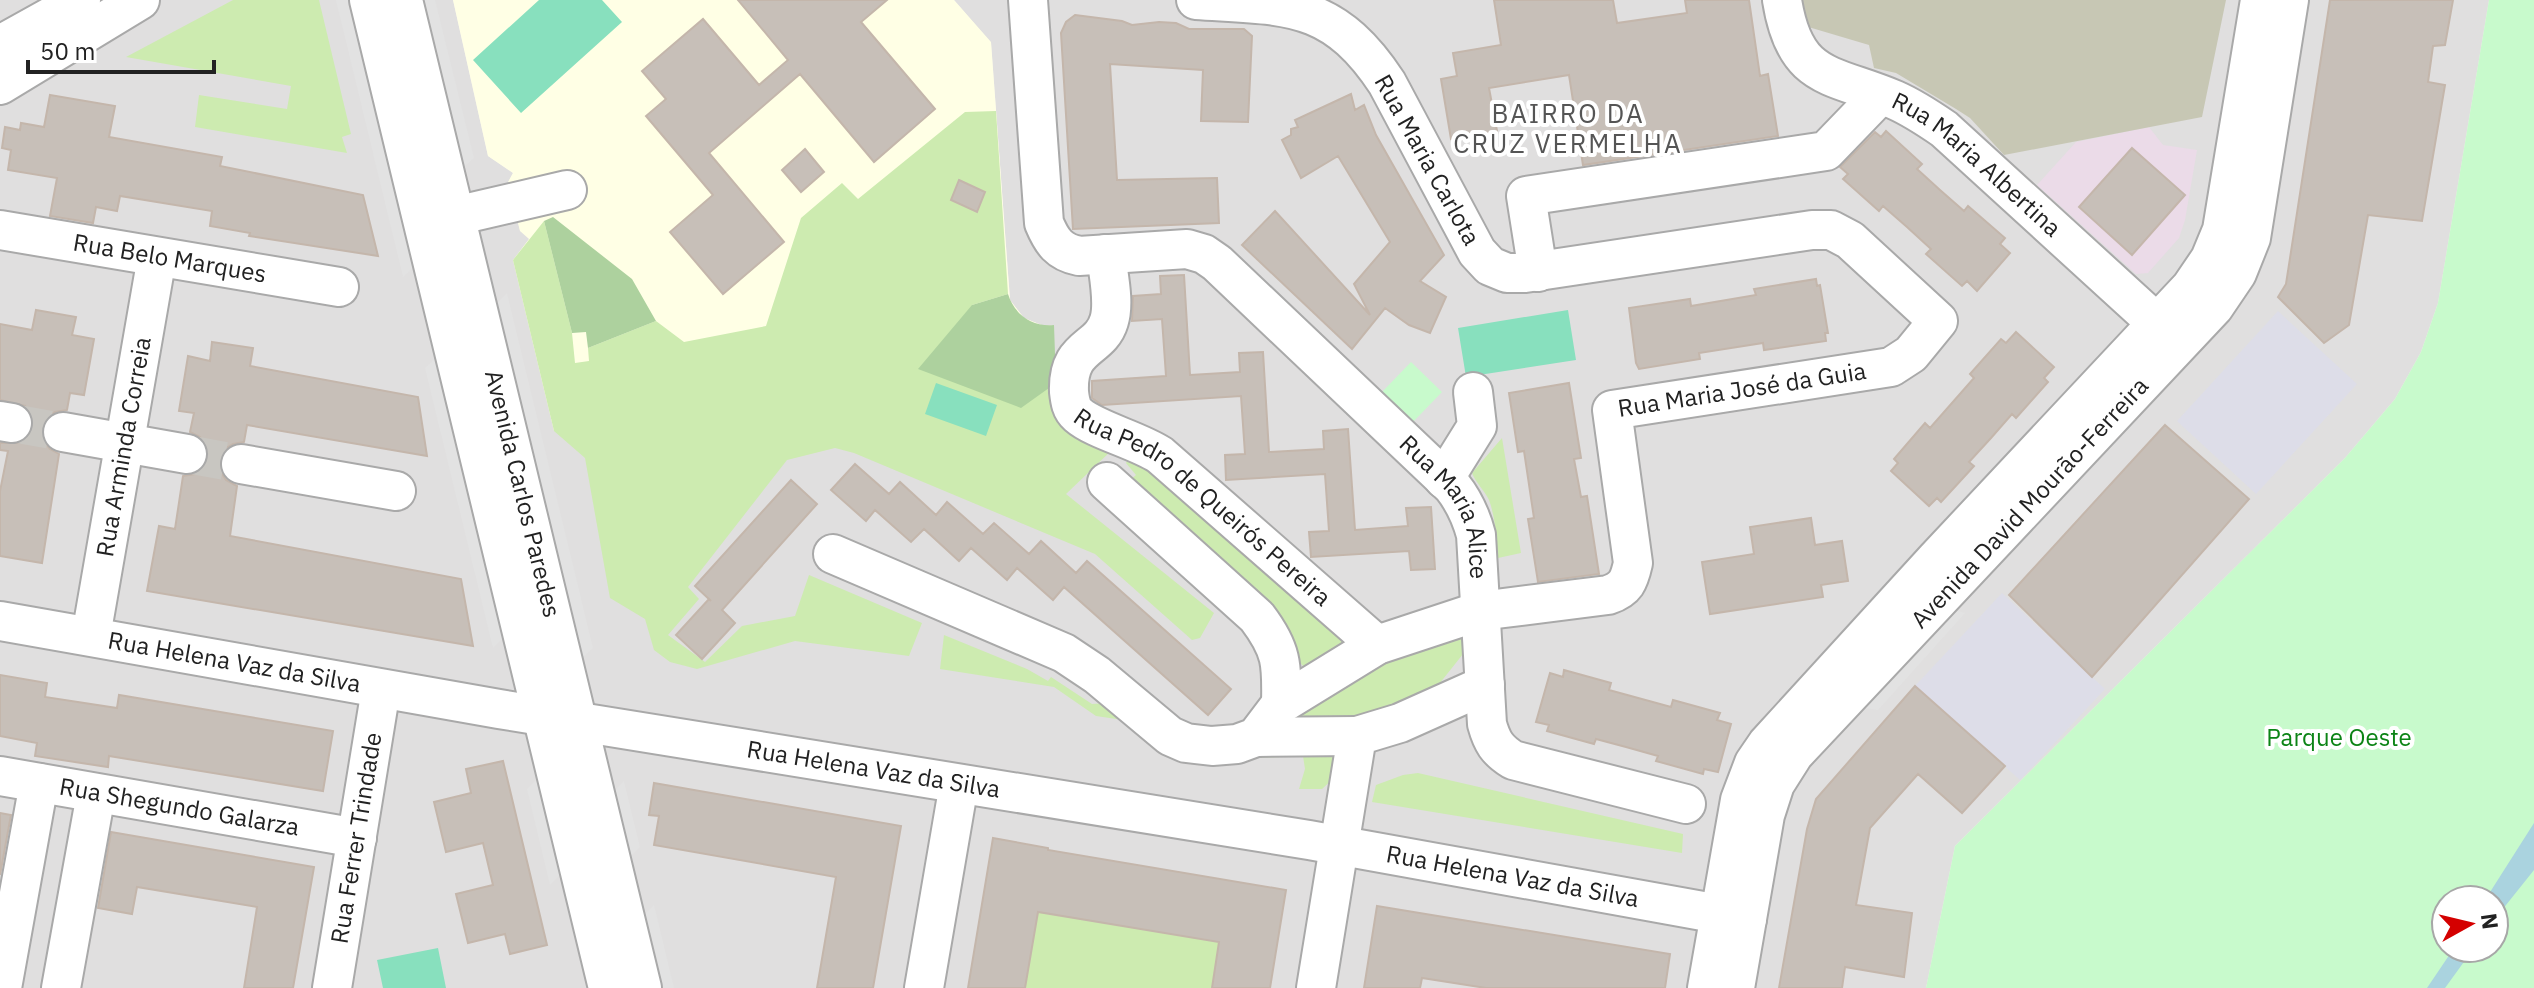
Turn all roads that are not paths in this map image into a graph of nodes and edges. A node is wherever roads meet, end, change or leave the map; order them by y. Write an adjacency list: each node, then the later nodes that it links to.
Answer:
1 (81, 0): 10 (street)
2 (140, 0): 11 (street)
3 (369, 0): 38 (street, Avenida Carlos Paredes)
4 (403, 0): 14 (street, Avenida Carlos Paredes)
5 (1028, 0): 17 (street, Rua Maria Alice)
6 (1196, 0): 19 (street, Rua Maria Carlota)
7 (1782, 0): 12 (street, Rua Maria Albertina)
8 (2260, 0): 21 (street, Avenida David Mourão-Ferreira)
9 (2289, 0): 21 (street, Avenida David Mourão-Ferreira)
10 (0, 45)
11 (0, 85)
12 (1880, 95): 19 (street); 21 (street, Rua Maria Albertina)
13 (567, 190): 14 (street)
14 (455, 216): 38 (street, Avenida Carlos Paredes)
15 (0, 230): 18 (street, Rua Belo Marques)
16 (1812, 230): 19 (street, Rua Maria Carlota); 31 (street, Rua Maria José da Guia)
17 (1106, 254): 27 (street, Rua Maria Alice); 34 (street, Rua Pedro de Queirós Pereira)
18 (157, 257): 20 (street, Rua Belo Marques); 24 (street, Rua Arminda Correia)
19 (1538, 272)
20 (339, 287)
21 (2167, 332): 48 (street, Avenida David Mourão-Ferreira)
22 (1473, 392): 27 (street)
23 (63, 432): 24 (street)
24 (124, 443): 25 (street); 33 (street, Rua Arminda Correia)
25 (187, 454)
26 (241, 464): 29 (street)
27 (1444, 479): 31 (street, Rua Maria Alice)
28 (1107, 482): 37 (street, Rua Pedro de Queirós Pereira)
29 (396, 491)
30 (833, 554): 40 (street)
31 (1480, 611): 34 (street, Rua Maria José da Guia); 35 (street, Rua Maria Alice)
32 (0, 621): 33 (street, Rua Helena Vaz da Silva)
33 (91, 636): 36 (street, Rua Helena Vaz da Silva)
34 (1377, 645): 37 (street)
35 (1485, 685): 39 (street); 45 (street, Rua Maria Alice)
36 (381, 689): 38 (street, Rua Helena Vaz da Silva); 46 (street, Rua Ferrer Trindade)
37 (1281, 704): 40 (street)
38 (560, 718): 43 (street, Rua Helena Vaz da Silva); 52 (street, Avenida Carlos Paredes); 53 (street, Avenida Carlos Paredes)
39 (1357, 736): 40 (street); 47 (street)
40 (1256, 737)
41 (0, 776): 42 (street, Rua Shegundo Galarza)
42 (39, 783): 44 (street, Rua Shegundo Galarza); 49 (street)
43 (959, 784): 47 (street, Rua Helena Vaz da Silva); 54 (street)
44 (96, 794): 46 (street, Rua Shegundo Galarza); 50 (street)
45 (1686, 804)
46 (357, 838): 51 (street, Rua Ferrer Trindade)
47 (1339, 846): 48 (street, Rua Helena Vaz da Silva); 55 (street)
48 (1734, 917): 56 (street, Avenida David Mourão-Ferreira); 57 (street, Avenida David Mourão-Ferreira)
49 (2, 988)
50 (61, 988)
51 (332, 988)
52 (608, 988)
53 (642, 988)
54 (924, 988)
55 (1316, 988)
56 (1707, 988)
57 (1735, 988)

